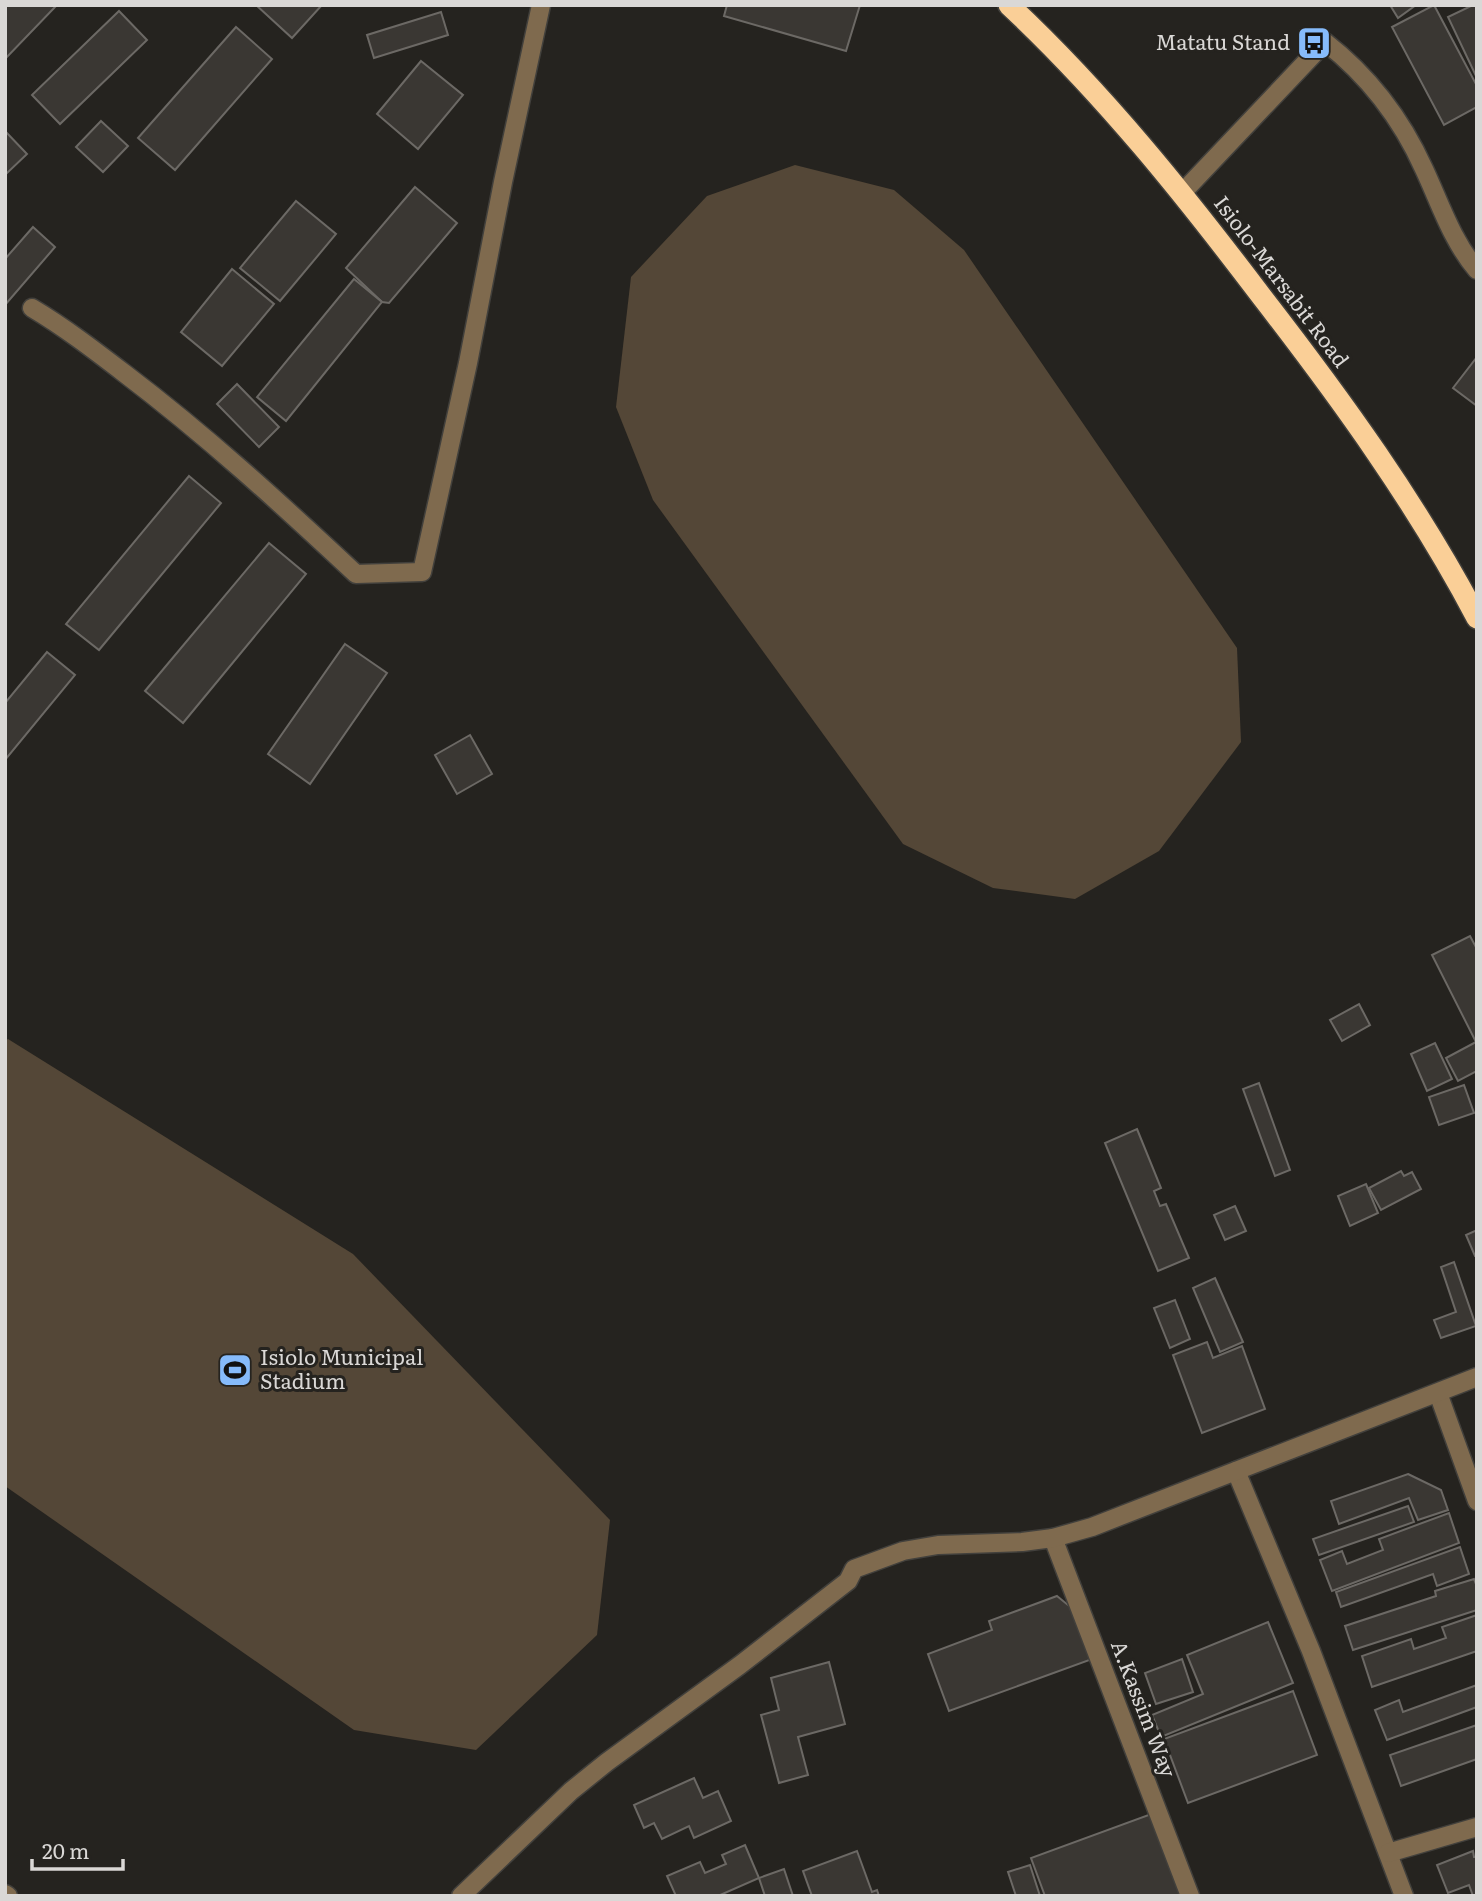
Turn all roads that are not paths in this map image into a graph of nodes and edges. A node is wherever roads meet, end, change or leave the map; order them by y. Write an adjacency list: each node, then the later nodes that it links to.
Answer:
1 (541, 5): 5 (street)
2 (1009, 5): 3 (highway, Isiolo-Marsabit Road)
3 (1182, 193): 4 (street); 6 (highway, Isiolo-Marsabit Road)
4 (1477, 270)
5 (32, 308)
6 (1477, 618)
7 (1477, 1377): 8 (street)
8 (1438, 1393): 9 (street); 10 (street)
9 (1236, 1471): 11 (street); 13 (street)
10 (1477, 1501)
11 (1053, 1538): 14 (street); 15 (street, A.Kassim Way)
12 (1477, 1827): 13 (street)
13 (1388, 1853): 16 (street)
14 (461, 1896)
15 (1190, 1896)
16 (1404, 1896)

